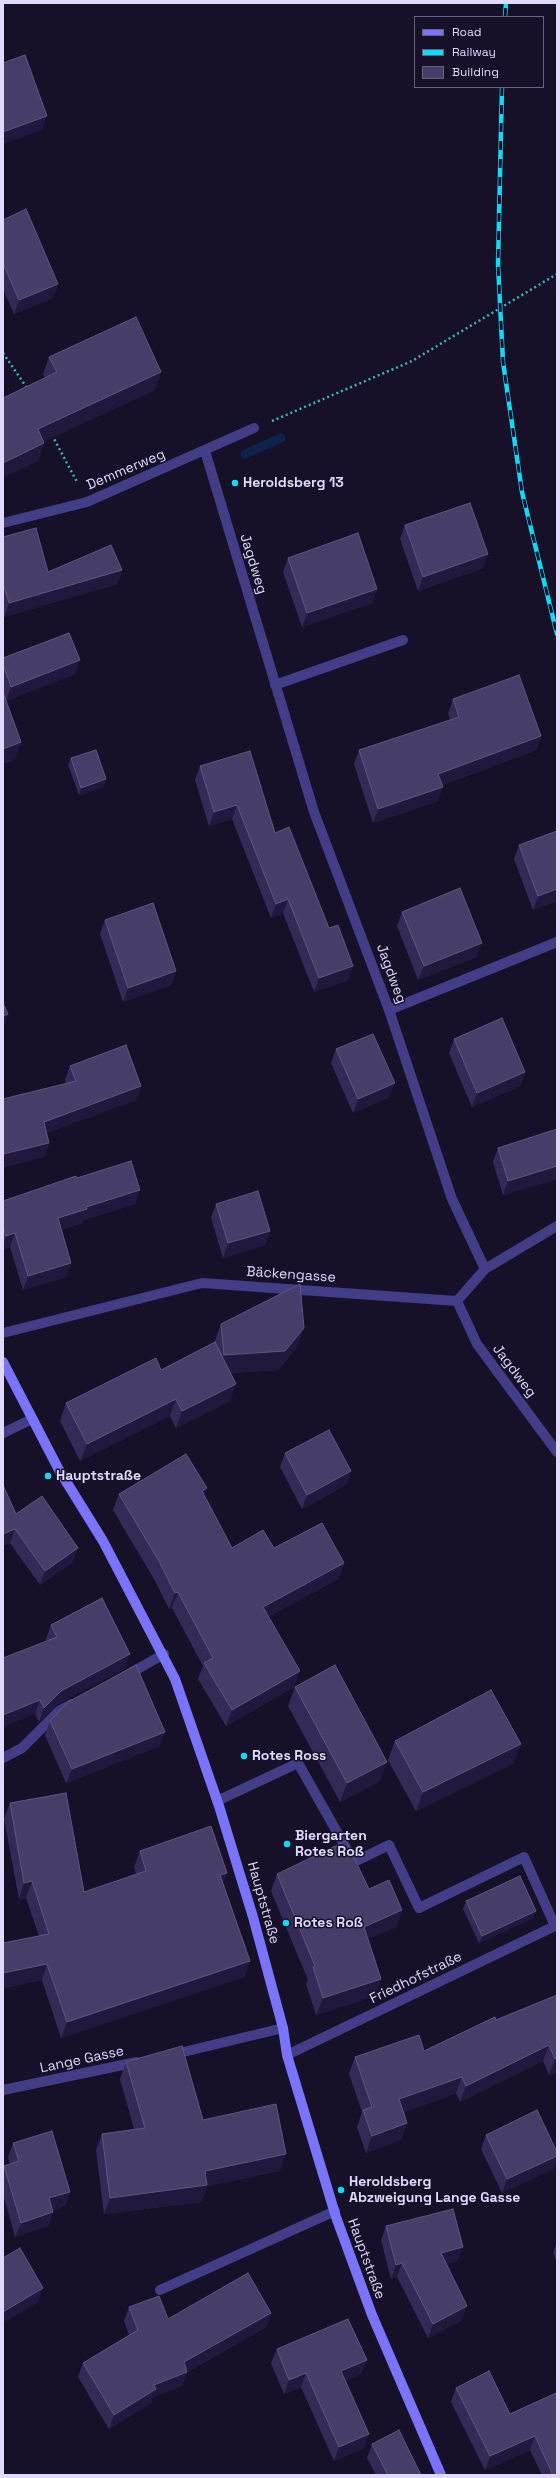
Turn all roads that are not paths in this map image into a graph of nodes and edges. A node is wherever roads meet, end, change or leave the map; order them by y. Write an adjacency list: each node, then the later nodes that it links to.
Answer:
1 (254, 428): 2 (street, Demmerweg)
2 (205, 451): 3 (street, Demmerweg); 5 (street, Jagdweg)
3 (3, 523)
4 (403, 640): 5 (street)
5 (275, 685): 7 (street, Jagdweg)
6 (557, 942): 7 (street)
7 (389, 1010): 9 (street, Jagdweg)
8 (557, 1226): 9 (street)
9 (486, 1269): 10 (street)
10 (456, 1301): 11 (street, Bäckengasse); 15 (street, Jagdweg)
11 (3, 1333)
12 (3, 1362): 13 (street, Hauptstraße)
13 (32, 1418): 14 (street); 16 (street, Hauptstraße)
14 (3, 1433)
15 (557, 1452)
16 (164, 1654): 17 (street); 20 (street, Hauptstraße)
17 (120, 1679)
18 (79, 1700): 19 (street)
19 (3, 1758)
20 (217, 1801): 21 (street); 22 (street, Hauptstraße)
21 (556, 1926): 23 (street, Friedhofstraße)
22 (284, 2028): 23 (street, Hauptstraße); 24 (street)
23 (287, 2055): 27 (street, Hauptstraße)
24 (164, 2056)
25 (148, 2060): 26 (street, Lange Gasse)
26 (3, 2090)
27 (334, 2211): 28 (street); 29 (street, Hauptstraße)
28 (160, 2290)
29 (440, 2475)

